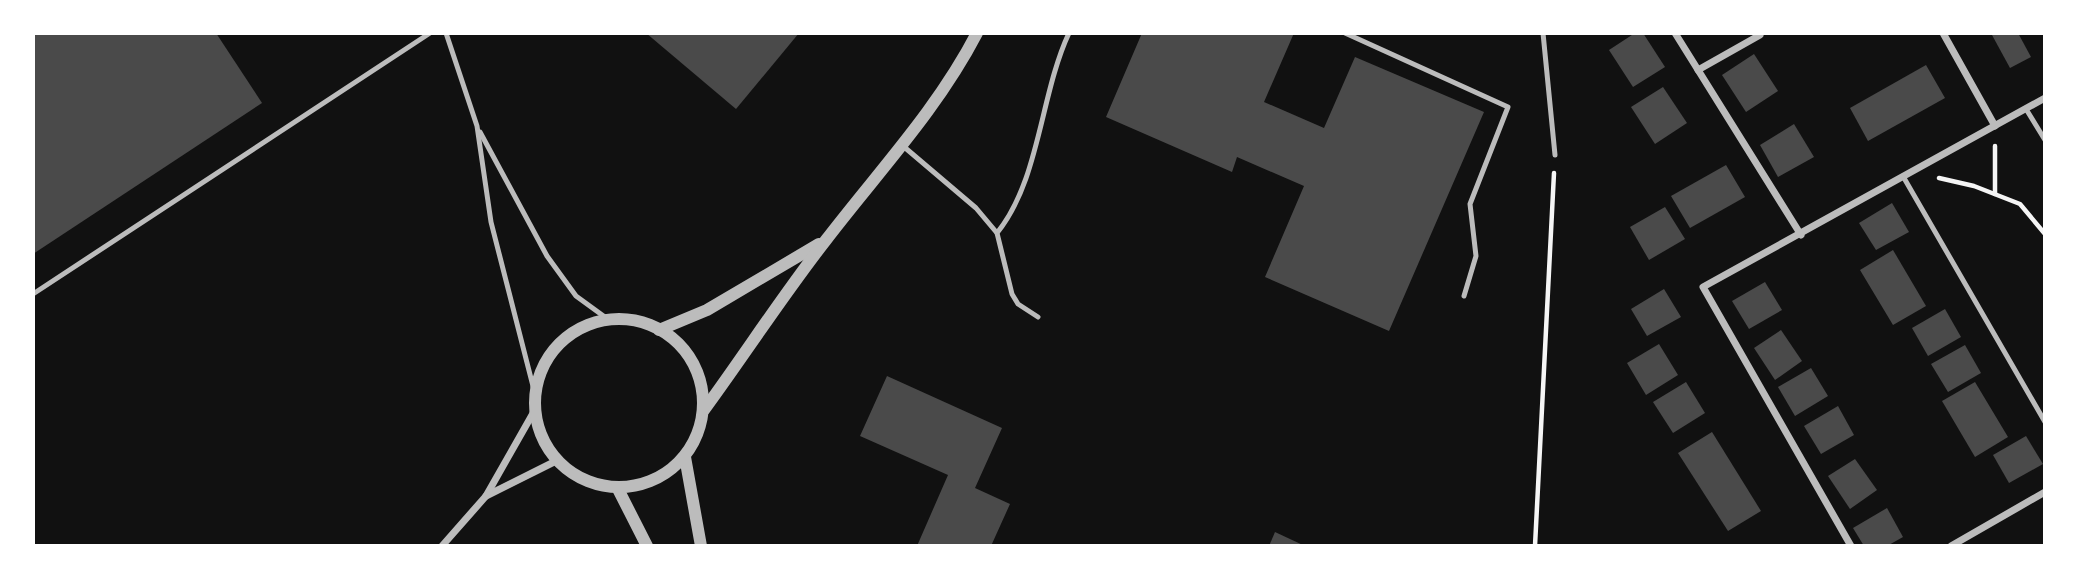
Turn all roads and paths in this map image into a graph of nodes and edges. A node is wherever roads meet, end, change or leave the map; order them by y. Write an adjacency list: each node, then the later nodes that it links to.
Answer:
1 (430, 33): 25 (lane)
2 (446, 33): 13 (lane)
3 (977, 33): 16 (street)
4 (1069, 33): 21 (lane)
5 (1345, 33): 26 (lane)
6 (1543, 33): 17 (lane)
7 (1675, 33): 10 (street)
8 (1943, 33): 14 (street)
9 (1760, 35): 10 (street)
10 (1698, 70): 23 (street)
11 (2045, 98): 12 (street)
12 (2026, 109): 14 (street); 15 (lane)
13 (477, 126): 28 (lane); 30 (lane)
14 (1995, 126): 18 (street); 20 (path)
15 (2045, 140)
16 (903, 146): 21 (lane); 24 (street)
17 (1555, 155): 41 (path)
18 (1914, 172): 19 (street); 20 (path)
19 (1904, 178): 23 (street); 32 (lane)
20 (1995, 194): 22 (path)
21 (998, 233): 27 (lane)
22 (2045, 234)
23 (1801, 235): 42 (street)
24 (826, 240): 29 (street); 31 (street)
25 (33, 295)
26 (1464, 296)
27 (1038, 317)
28 (609, 320): 29 (street); 30 (street)
29 (659, 330): 31 (street)
30 (535, 401): 34 (street); 37 (street)
31 (704, 410): 33 (street)
32 (2045, 422)
33 (685, 457): 35 (street); 40 (street)
34 (558, 460): 35 (street); 37 (street)
35 (617, 487): 39 (street)
36 (2045, 492): 43 (street)
37 (486, 496): 38 (street)
38 (442, 546)
39 (648, 546)
40 (701, 546)
41 (1535, 546)
42 (1850, 546)
43 (1951, 546)

